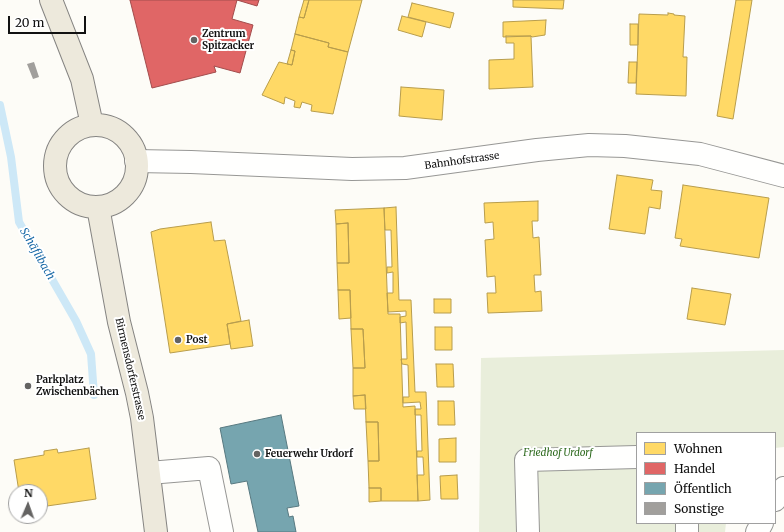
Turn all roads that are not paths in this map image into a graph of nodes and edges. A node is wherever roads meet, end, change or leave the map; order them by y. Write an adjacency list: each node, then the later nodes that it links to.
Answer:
1 (51, 0): 2 (main road)
2 (92, 125): 3 (main road); 5 (main road)
3 (136, 161): 4 (street, Bahnhofstrasse); 5 (main road)
4 (784, 176)
5 (98, 207): 7 (main road, Birmensdorferstrasse)
6 (636, 457): 12 (street)
7 (149, 473): 10 (main road, Birmensdorferstrasse); 11 (street)
8 (784, 488): 9 (street)
9 (776, 499)
10 (156, 532)
11 (222, 532)
12 (528, 532)

